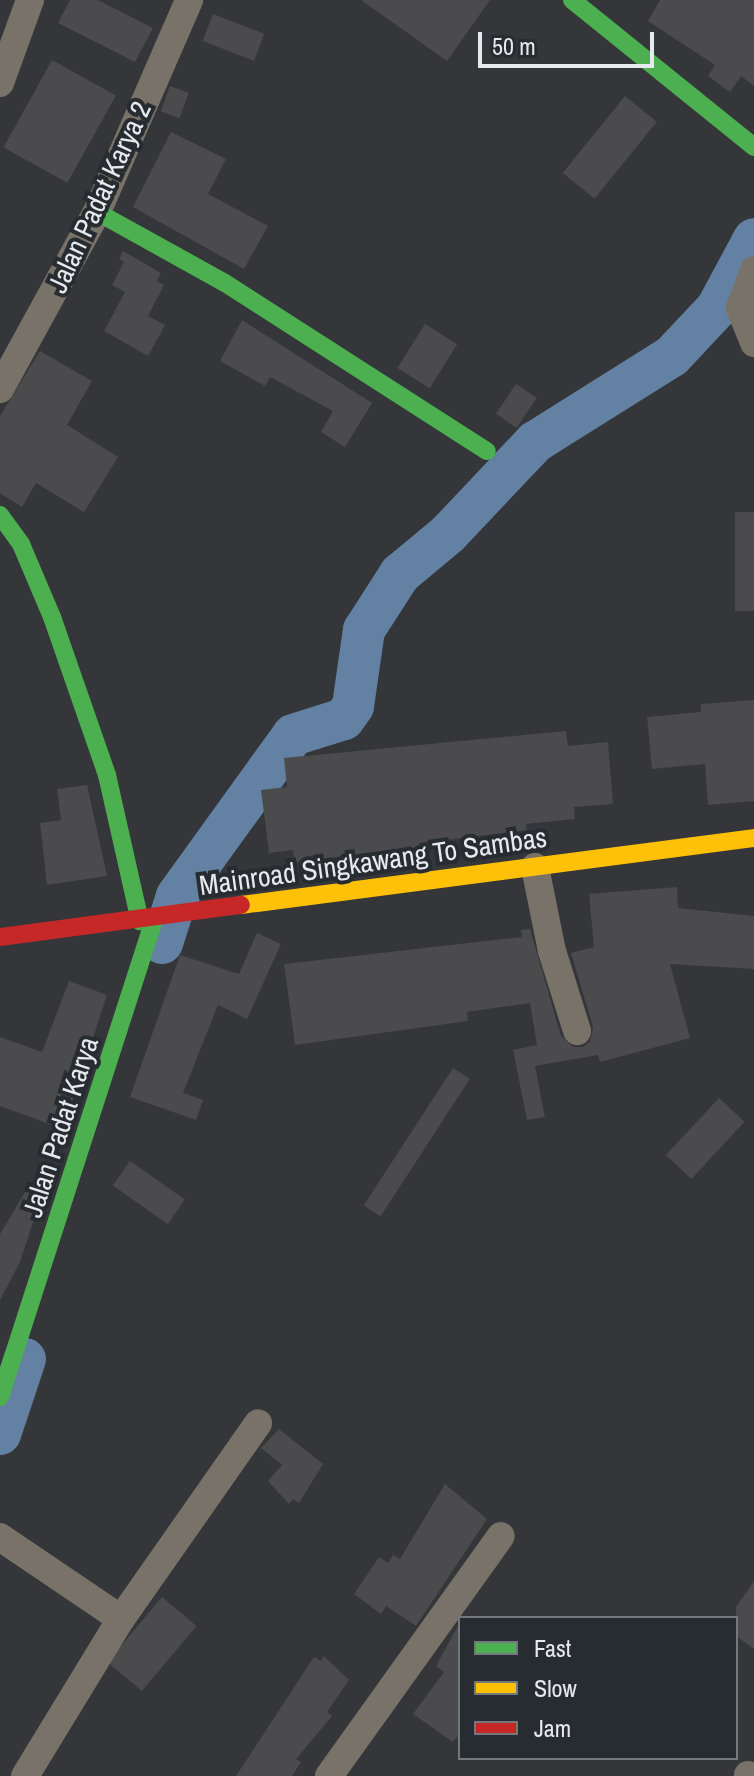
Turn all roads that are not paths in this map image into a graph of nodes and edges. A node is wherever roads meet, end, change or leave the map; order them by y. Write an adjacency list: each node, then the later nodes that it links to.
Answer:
1 (30, 0): 4 (street)
2 (189, 0): 6 (street, Jalan Padat Karya 2)
3 (572, 0): 5 (main road)
4 (0, 83)
5 (754, 147)
6 (97, 212): 9 (street, Jalan Padat Karya 2); 10 (main road)
7 (754, 270): 8 (street)
8 (754, 343)
9 (0, 389)
10 (487, 451)
11 (0, 515): 14 (main road)
12 (754, 838): 13 (main road, Mainroad Singkawang To Sambas)
13 (535, 867): 14 (main road, Mainroad Singkawang To Sambas); 16 (street)
14 (147, 920): 15 (main road, Mainroad Singkawang To Sambas); 17 (main road, Jalan Padat Karya)
15 (0, 937)
16 (577, 1031)
17 (0, 1397)
18 (258, 1423): 21 (street)
19 (501, 1536): 23 (street)
20 (0, 1537): 21 (street)
21 (121, 1619): 22 (street)
22 (25, 1776)
23 (329, 1776)

